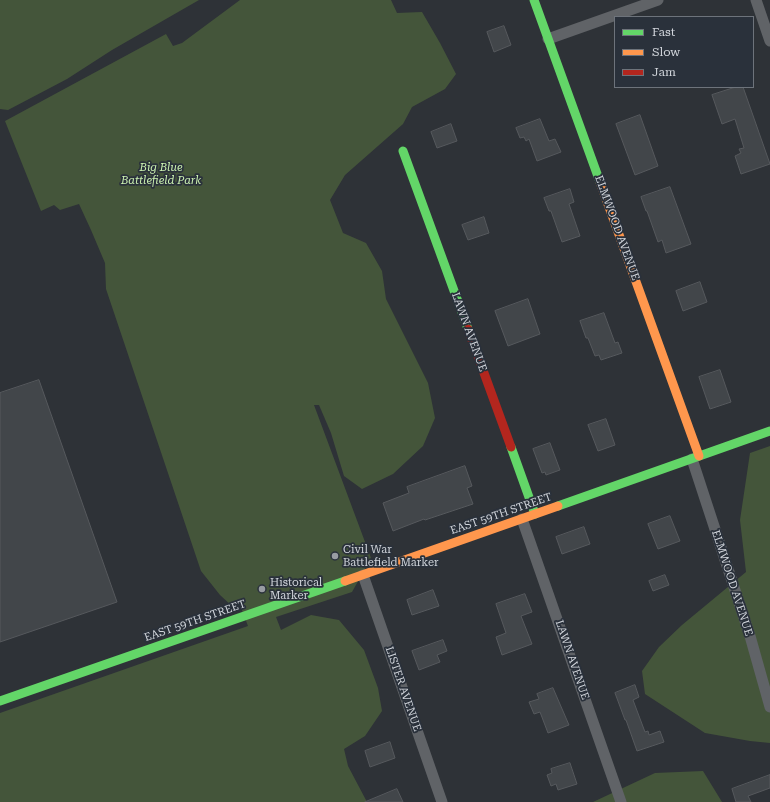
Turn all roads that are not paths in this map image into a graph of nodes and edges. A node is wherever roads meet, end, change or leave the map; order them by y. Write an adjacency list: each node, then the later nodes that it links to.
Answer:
1 (534, 0): 4 (street, ELMWOOD AVENUE)
2 (658, 0): 4 (street)
3 (756, 0): 5 (street)
4 (548, 39): 8 (street, ELMWOOD AVENUE)
5 (770, 41)
6 (404, 150): 9 (street, LAWN AVENUE)
7 (770, 431): 8 (street, EAST 59TH STREET)
8 (695, 458): 9 (street, EAST 59TH STREET); 13 (street, ELMWOOD AVENUE)
9 (536, 514): 10 (street, EAST 59TH STREET)
10 (522, 519): 11 (street, EAST 59TH STREET); 15 (street, LAWN AVENUE)
11 (363, 575): 12 (street, EAST 59TH STREET); 14 (street, LISTER AVENUE)
12 (0, 701)
13 (770, 707)
14 (442, 802)
15 (622, 802)

